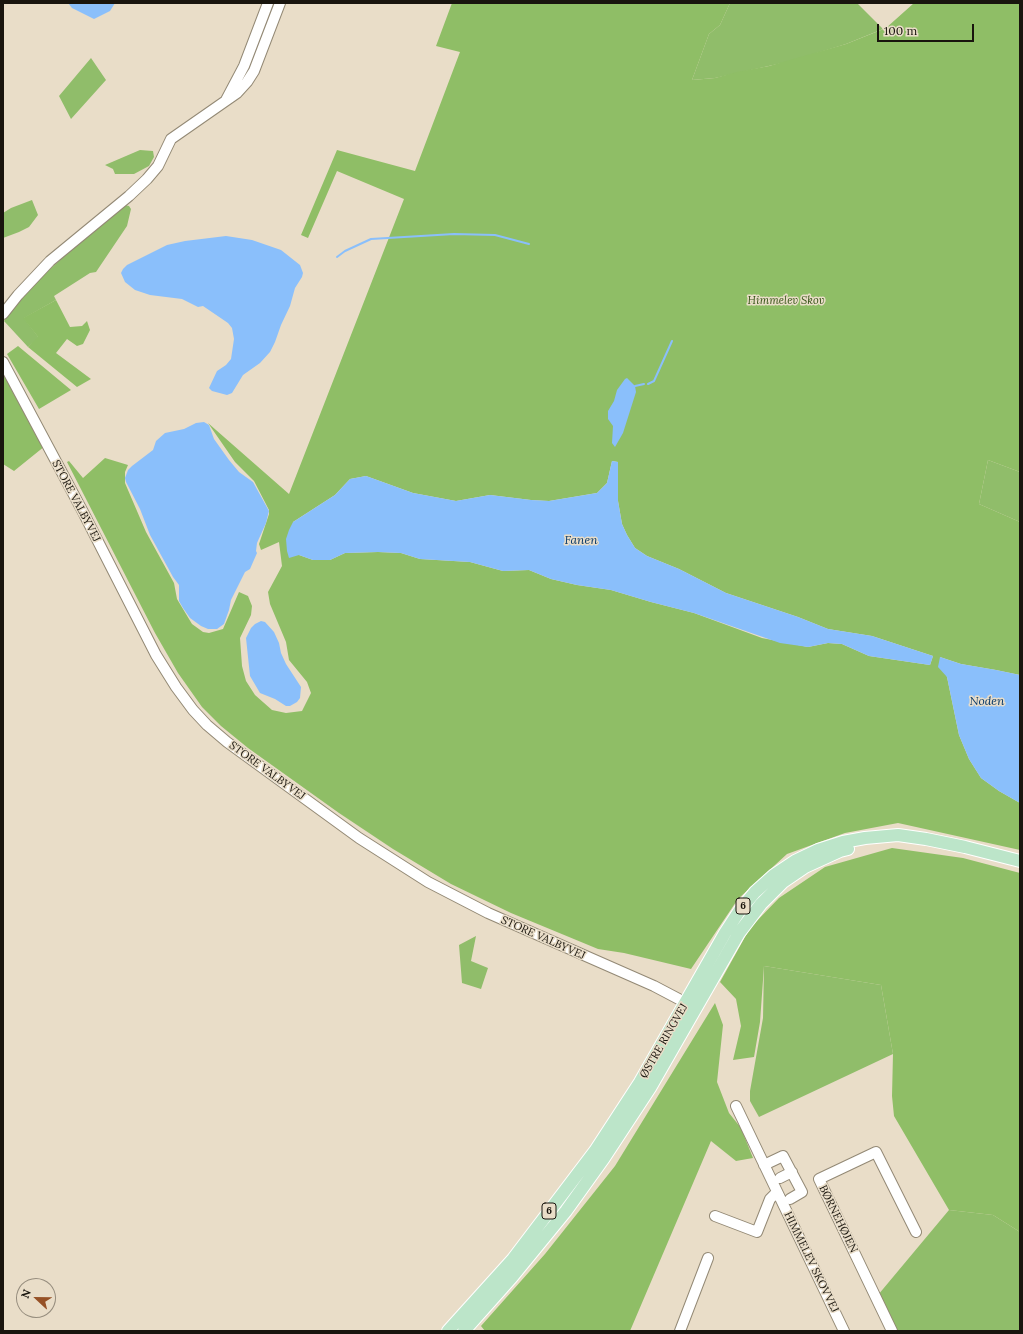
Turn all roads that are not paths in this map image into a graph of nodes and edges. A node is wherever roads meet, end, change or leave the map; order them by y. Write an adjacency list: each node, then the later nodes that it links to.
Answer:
1 (268, 3): 3 (street)
2 (280, 3): 3 (street)
3 (225, 102): 4 (street)
4 (3, 314)
5 (3, 362): 7 (street, STORE VALBYVEJ)
6 (1020, 862): 7 (main road, ØSTRE RINGVEJ / 6)
7 (691, 1006): 17 (main road, ØSTRE RINGVEJ / 6)
8 (736, 1106): 9 (street, HIMMELEV SKOVVEJ)
9 (764, 1165): 10 (street); 12 (street, HIMMELEV SKOVVEJ)
10 (792, 1172): 11 (street); 13 (street)
11 (780, 1178)
12 (778, 1192): 14 (street, HIMMELEV SKOVVEJ); 19 (street, HIMMELEV SKOVVEJ)
13 (790, 1199)
14 (715, 1216)
15 (916, 1232): 20 (street, BØRNEHØJEN)
16 (708, 1258): 18 (street)
17 (460, 1329)
18 (680, 1331)
19 (844, 1331)
20 (892, 1331)

